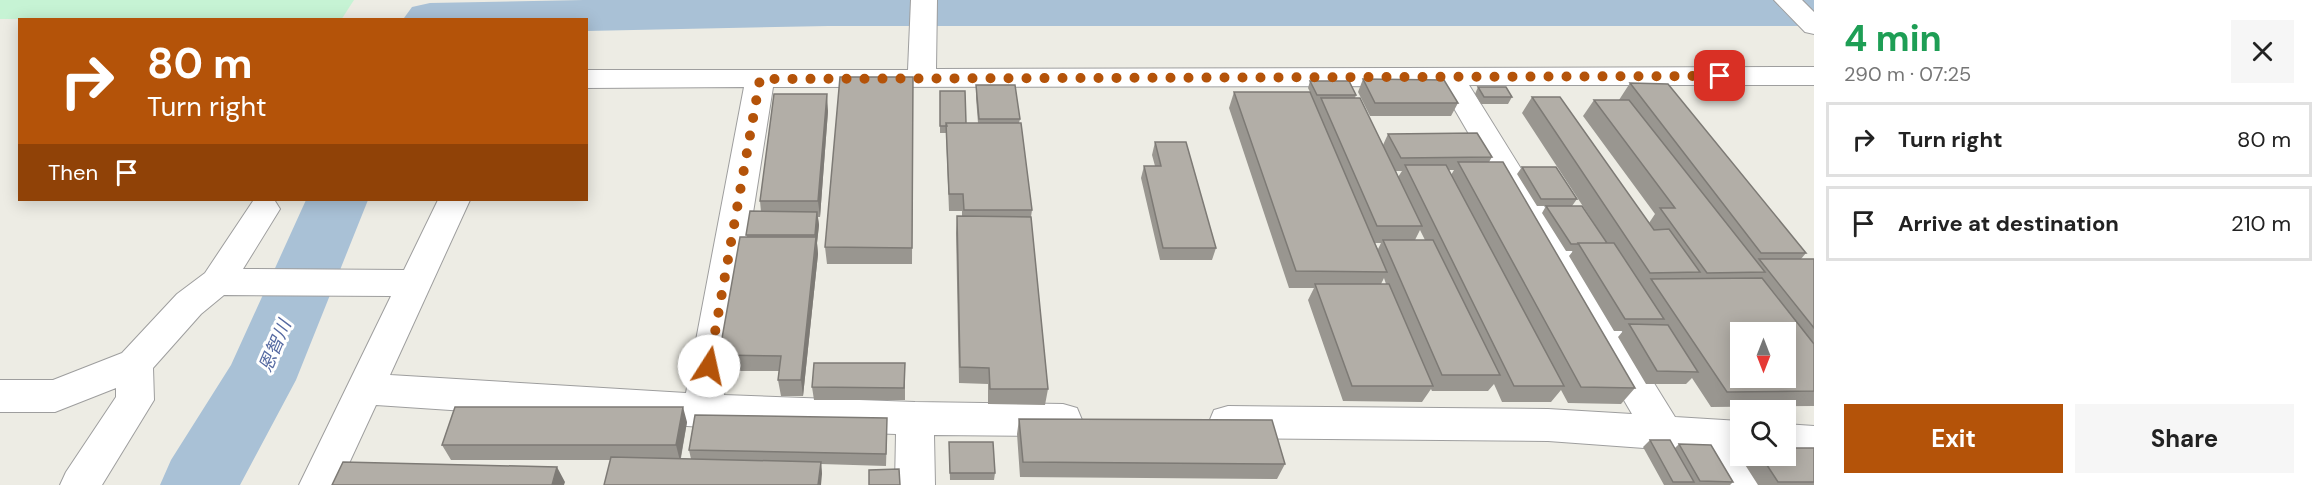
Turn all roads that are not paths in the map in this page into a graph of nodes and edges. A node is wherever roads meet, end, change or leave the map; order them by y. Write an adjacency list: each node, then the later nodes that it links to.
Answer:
1 (924, 0): 7 (street)
2 (1787, 0): 3 (street)
3 (1814, 26)
4 (1649, 76): 5 (street); 6 (street); 10 (street)
5 (1814, 76)
6 (1450, 77): 7 (street); 22 (street)
7 (922, 78): 9 (street)
8 (588, 79): 9 (street)
9 (760, 79): 18 (street)
10 (1672, 104)
11 (454, 201): 14 (street)
12 (264, 209): 13 (street)
13 (217, 282): 14 (street); 15 (street)
14 (414, 283): 16 (street)
15 (135, 364): 17 (street); 26 (street)
16 (366, 389): 18 (street); 27 (street)
17 (0, 396)
18 (702, 411): 19 (street)
19 (915, 418): 20 (street); 28 (street)
20 (1094, 420)
21 (1190, 421): 22 (street)
22 (1664, 433): 23 (street)
23 (1725, 437): 29 (street)
24 (1796, 441): 25 (street)
25 (1814, 442)
26 (80, 485)
27 (319, 485)
28 (915, 485)
29 (1740, 485)

